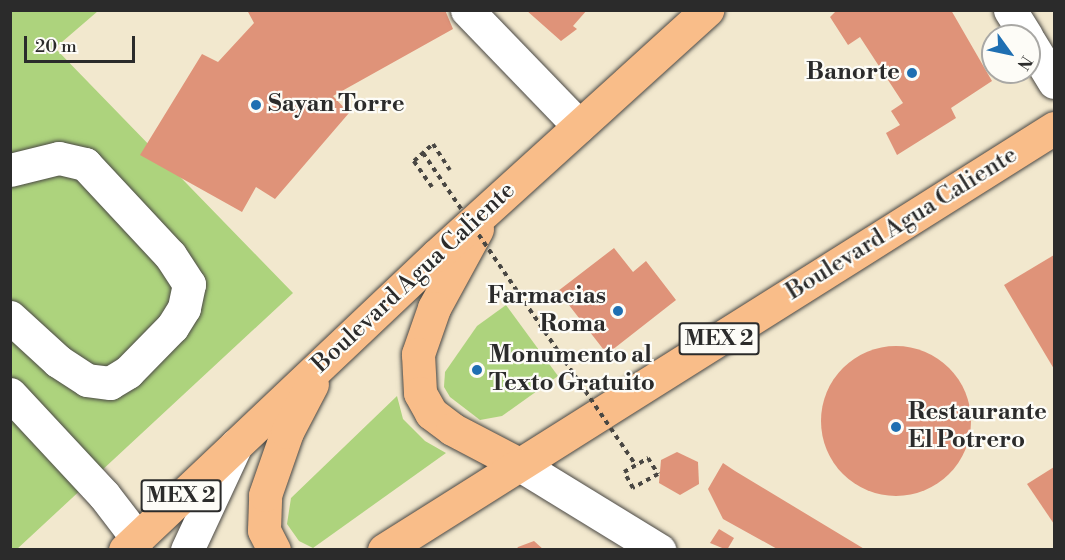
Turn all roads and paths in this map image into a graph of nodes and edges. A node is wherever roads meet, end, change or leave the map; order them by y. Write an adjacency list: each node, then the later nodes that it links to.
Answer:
1 (467, 10): 7 (street)
2 (707, 10): 7 (main road, Boulevard Agua Caliente / MEX 2)
3 (1010, 10): 4 (street)
4 (1019, 24)
5 (1041, 61): 6 (street)
6 (1054, 82)
7 (579, 126): 13 (main road, Boulevard Agua Caliente / MEX 2)
8 (1054, 128): 18 (main road, Boulevard Agua Caliente / MEX 2)
9 (423, 153): 11 (path); 12 (path); 19 (path, bridge)
10 (10, 170): 14 (street)
11 (450, 170)
12 (432, 187)
13 (488, 209): 15 (main road, Boulevard Agua Caliente / MEX 2); 18 (main road)
14 (14, 327)
15 (324, 361): 17 (main road, Boulevard Agua Caliente / MEX 2); 22 (main road)
16 (10, 394): 20 (street)
17 (237, 443): 20 (main road, Boulevard Agua Caliente / MEX 2); 21 (street)
18 (517, 463): 23 (main road, Boulevard Agua Caliente / MEX 2); 24 (street)
19 (636, 465): 19 (path)
20 (132, 546)
21 (187, 549)
22 (274, 549)
23 (384, 549)
24 (659, 549)

